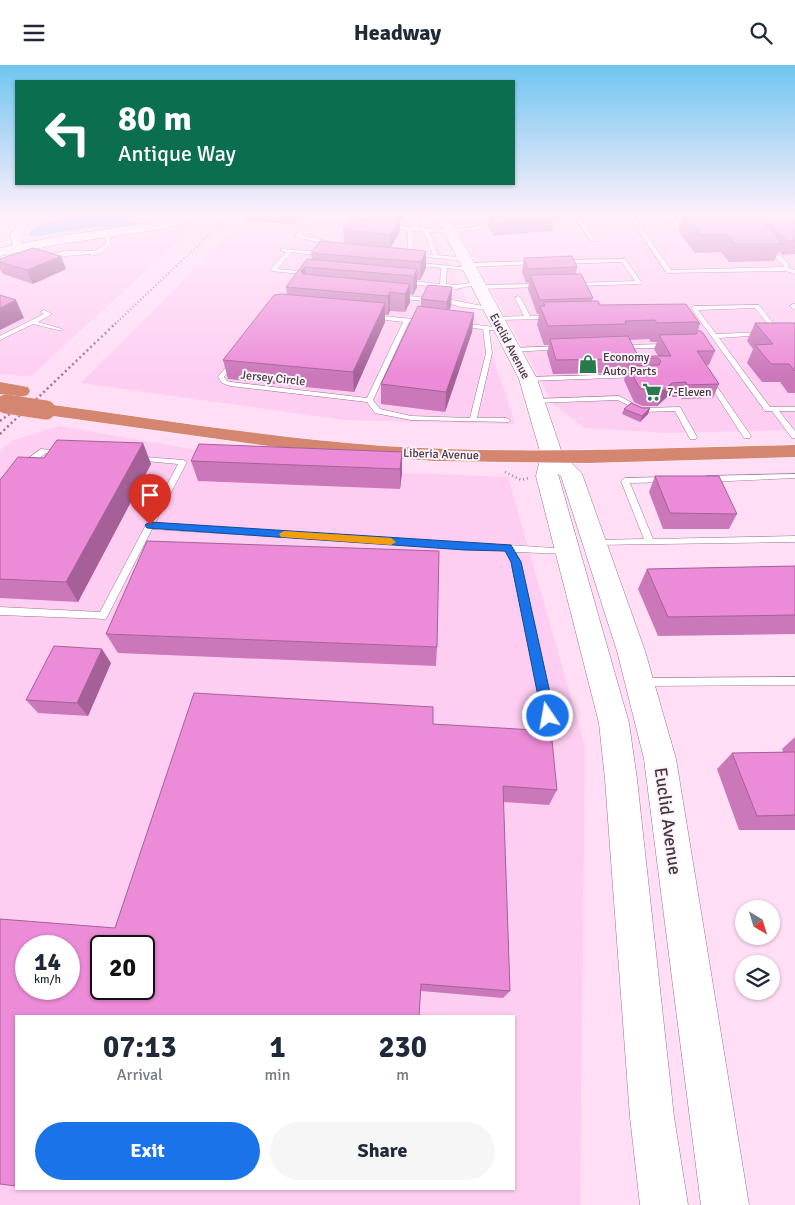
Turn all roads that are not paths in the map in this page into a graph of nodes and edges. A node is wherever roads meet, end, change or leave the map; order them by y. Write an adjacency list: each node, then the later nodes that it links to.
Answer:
1 (274, 268): 8 (lane)
2 (444, 268): 12 (lane)
3 (469, 268): 13 (main road, Euclid Avenue)
4 (629, 268): 11 (lane)
5 (666, 268): 6 (lane)
6 (787, 269): 7 (lane)
7 (795, 272)
8 (320, 275)
9 (396, 282): 12 (lane)
10 (545, 285): 13 (lane)
11 (564, 285)
12 (443, 286): 13 (lane)
13 (478, 286): 21 (main road, Euclid Avenue)
14 (394, 297): 21 (lane)
15 (518, 298): 19 (lane)
16 (44, 312): 22 (lane)
17 (369, 317): 20 (lane)
18 (555, 317): 19 (lane)
19 (528, 318): 21 (lane)
20 (407, 320): 23 (lane); 37 (lane)
21 (493, 321): 24 (lane); 31 (main road, Euclid Avenue); 42 (lane)
22 (32, 322): 25 (lane); 27 (lane)
23 (427, 322)
24 (456, 325)
25 (60, 331)
26 (714, 336): 26 (lane); 40 (lane)
27 (0, 338)
28 (680, 345): 29 (lane)
29 (611, 347)
30 (572, 348): 31 (lane)
31 (512, 350): 35 (main road, Euclid Avenue)
32 (239, 354): 37 (lane, Jersey Circle)
33 (706, 374): 45 (lane)
34 (642, 376): 35 (lane)
35 (528, 379): 38 (main road, Euclid Avenue)
36 (2, 399): 39 (highway, Liberia Avenue, bridge); 39 (highway, Liberia Avenue)
37 (369, 400): 42 (lane)
38 (535, 401): 46 (lane); 47 (main road, Euclid Avenue)
39 (53, 403): 47 (highway, Liberia Avenue)
40 (774, 409): 41 (lane); 44 (lane)
41 (795, 409)
42 (473, 420): 43 (lane)
43 (506, 420)
44 (795, 435): 45 (highway, Liberia Avenue)
45 (747, 436): 46 (highway, Liberia Avenue)
46 (693, 437): 47 (highway, Liberia Avenue)
47 (549, 448): 48 (highway, Liberia Avenue); 59 (main road, Euclid Avenue)
48 (795, 451)
49 (73, 453): 51 (lane)
50 (129, 458): 55 (lane)
51 (17, 471)
52 (795, 476): 54 (lane)
53 (680, 479): 57 (lane)
54 (698, 479)
55 (150, 525): 58 (lane); 60 (lane)
56 (795, 539): 57 (lane)
57 (650, 542): 59 (lane)
58 (508, 547): 59 (lane); 63 (lane)
59 (581, 547): 62 (main road, Euclid Avenue); 64 (main road, Euclid Avenue)
60 (0, 611)
61 (795, 681): 62 (lane)
62 (641, 682): 65 (main road, Euclid Avenue)
63 (548, 716)
64 (664, 1205)
65 (725, 1205)

